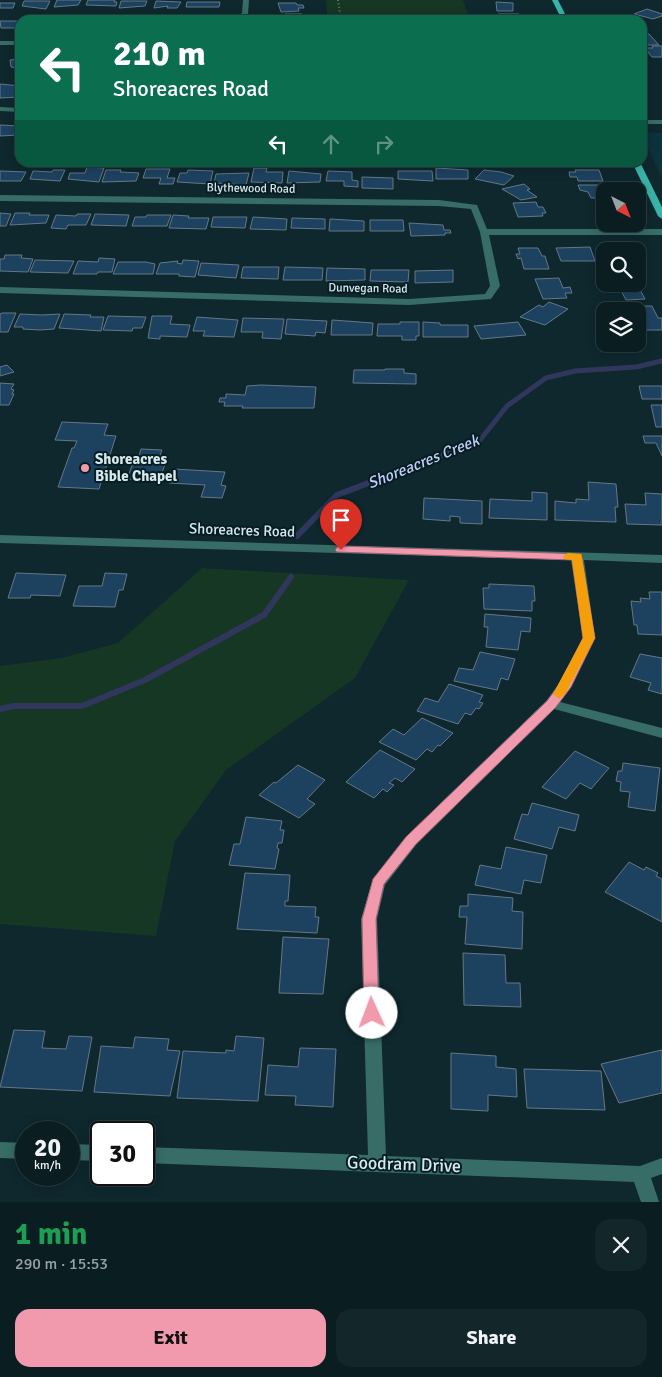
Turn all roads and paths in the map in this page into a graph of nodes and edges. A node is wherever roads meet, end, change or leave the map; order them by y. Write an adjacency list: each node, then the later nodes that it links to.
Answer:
1 (246, 0): 4 (street)
2 (338, 0): 5 (path)
3 (555, 0): 6 (main road)
4 (242, 15)
5 (340, 15)
6 (562, 15)
7 (0, 43): 8 (street)
8 (15, 43)
9 (0, 109): 10 (street)
10 (15, 110)
11 (647, 122): 12 (street)
12 (662, 122)
13 (638, 167): 15 (main road)
14 (0, 198): 16 (street, Blythewood Road)
15 (662, 216)
16 (484, 232): 17 (street); 18 (street, Dunvegan Road)
17 (662, 232)
18 (0, 290)
19 (0, 539): 20 (street, Shoreacres Road)
20 (577, 557): 21 (street, Shoreacres Road); 22 (street)
21 (662, 559)
22 (551, 704): 23 (street); 27 (street)
23 (662, 733)
24 (0, 1150): 25 (street)
25 (15, 1151)
26 (155, 1155): 27 (street, Goodram Drive)
27 (377, 1163): 29 (street, Goodram Drive)
28 (662, 1166): 29 (street, Goodram Drive)
29 (640, 1174): 30 (street)
30 (650, 1202)

